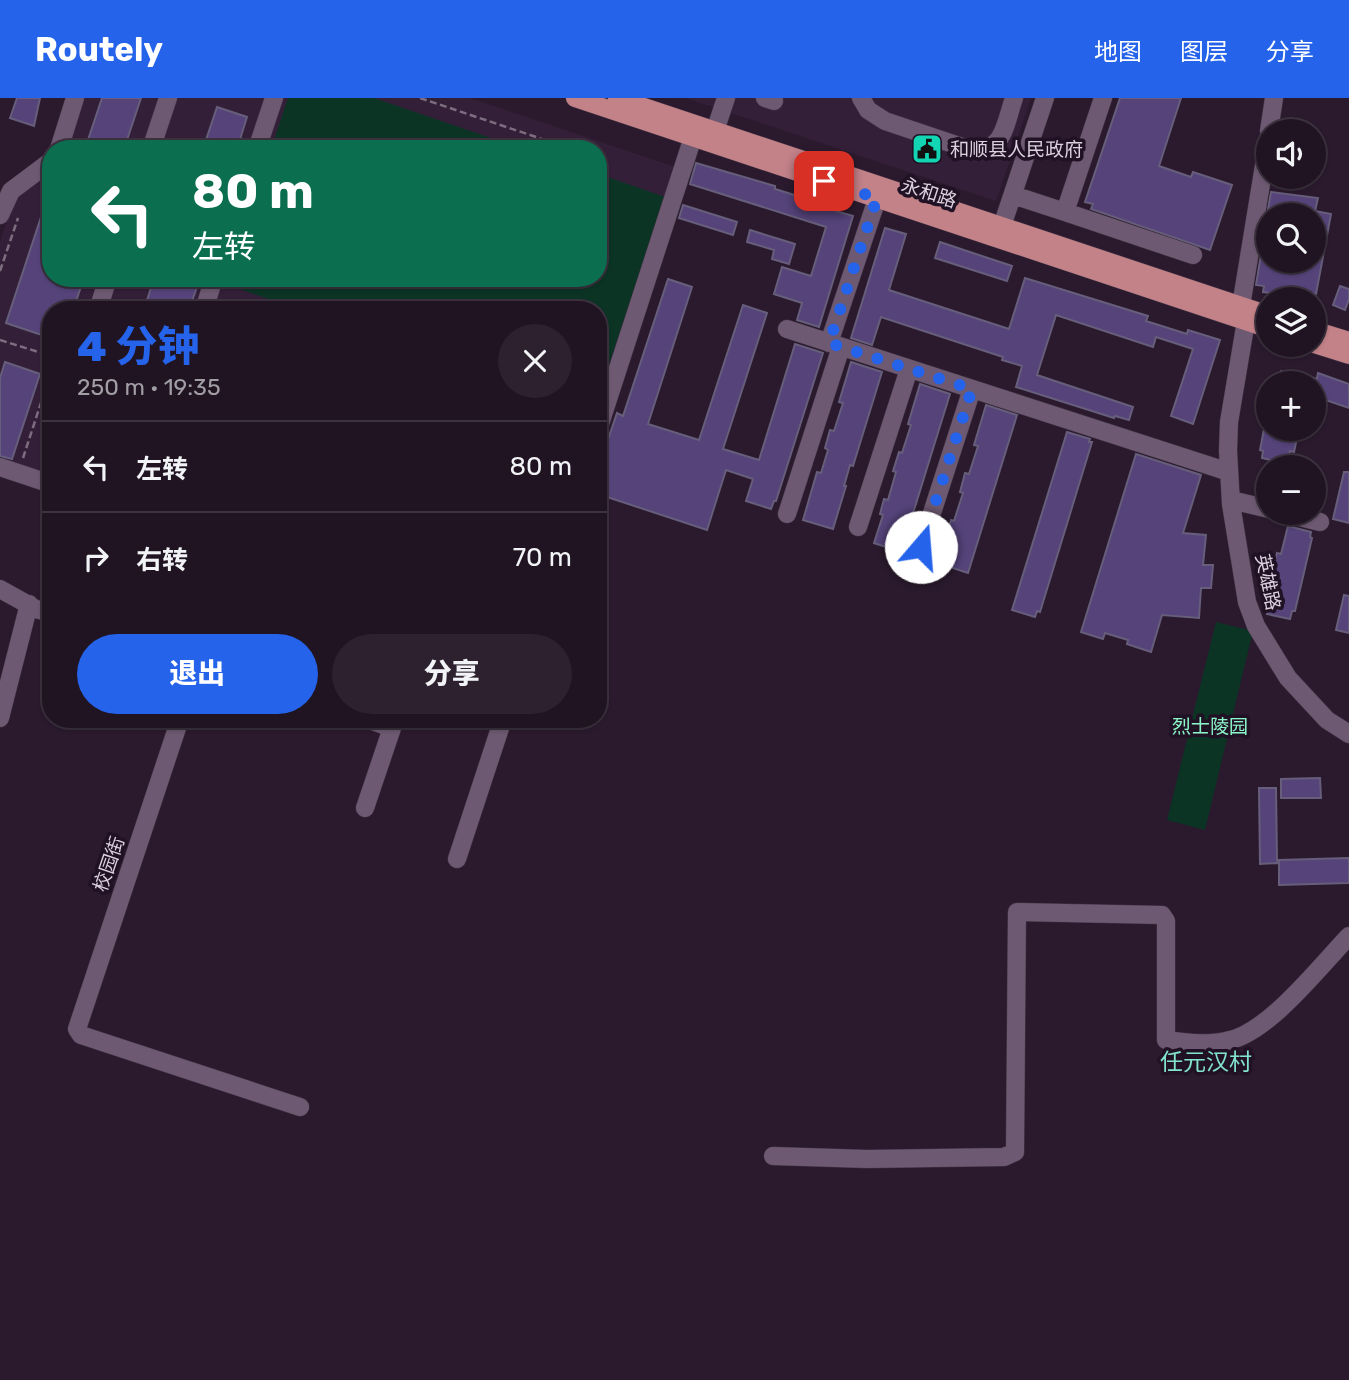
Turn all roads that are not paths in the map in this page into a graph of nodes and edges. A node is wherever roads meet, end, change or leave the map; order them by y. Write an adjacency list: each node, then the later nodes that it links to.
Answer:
1 (75, 98): 15 (street)
2 (168, 98): 16 (street)
3 (274, 98): 17 (street)
4 (575, 98): 14 (main road, 永和路)
5 (617, 98): 13 (main road, 永和路)
6 (726, 98): 13 (street)
7 (861, 98): 8 (street)
8 (1014, 98)
9 (1045, 98): 20 (street)
10 (1103, 98): 22 (street)
11 (1274, 98): 12 (street, 英雄路)
12 (1271, 119)
13 (715, 131): 24 (main road, 永和路)
14 (693, 137): 21 (main road, 永和路); 37 (street)
15 (62, 140)
16 (154, 140)
17 (260, 140)
18 (42, 168): 23 (street)
19 (1261, 189): 26 (street, 英雄路)
20 (1013, 195): 22 (street); 24 (street)
21 (877, 198): 26 (main road, 永和路); 32 (street)
22 (1065, 212): 25 (street)
23 (0, 215)
24 (1002, 226): 26 (main road, 永和路)
25 (1193, 255)
26 (1244, 313): 27 (main road, 永和路); 28 (main road, 永和路); 39 (street, 英雄路)
27 (1256, 314)
28 (1256, 321)
29 (787, 329): 32 (street)
30 (1326, 334): 31 (main road)
31 (1349, 341)
32 (835, 345): 35 (street); 43 (street)
33 (1326, 348): 34 (main road)
34 (1349, 355)
35 (909, 369): 36 (street); 44 (street)
36 (972, 389): 39 (street); 45 (street)
37 (607, 402)
38 (0, 467): 40 (street)
39 (1229, 472): 41 (street, 英雄路)
40 (42, 481)
41 (1231, 500): 42 (street); 53 (street, 英雄路)
42 (1256, 506)
43 (787, 514)
44 (858, 527)
45 (921, 547)
46 (0, 589): 47 (street)
47 (29, 604): 48 (street); 49 (street)
48 (42, 609)
49 (0, 718)
50 (177, 728): 57 (street, 校园街)
51 (392, 728): 54 (street)
52 (500, 728): 55 (street)
53 (1349, 734)
54 (365, 808)
55 (457, 859)
56 (1349, 936): 58 (street)
57 (300, 1107)
58 (773, 1156)

